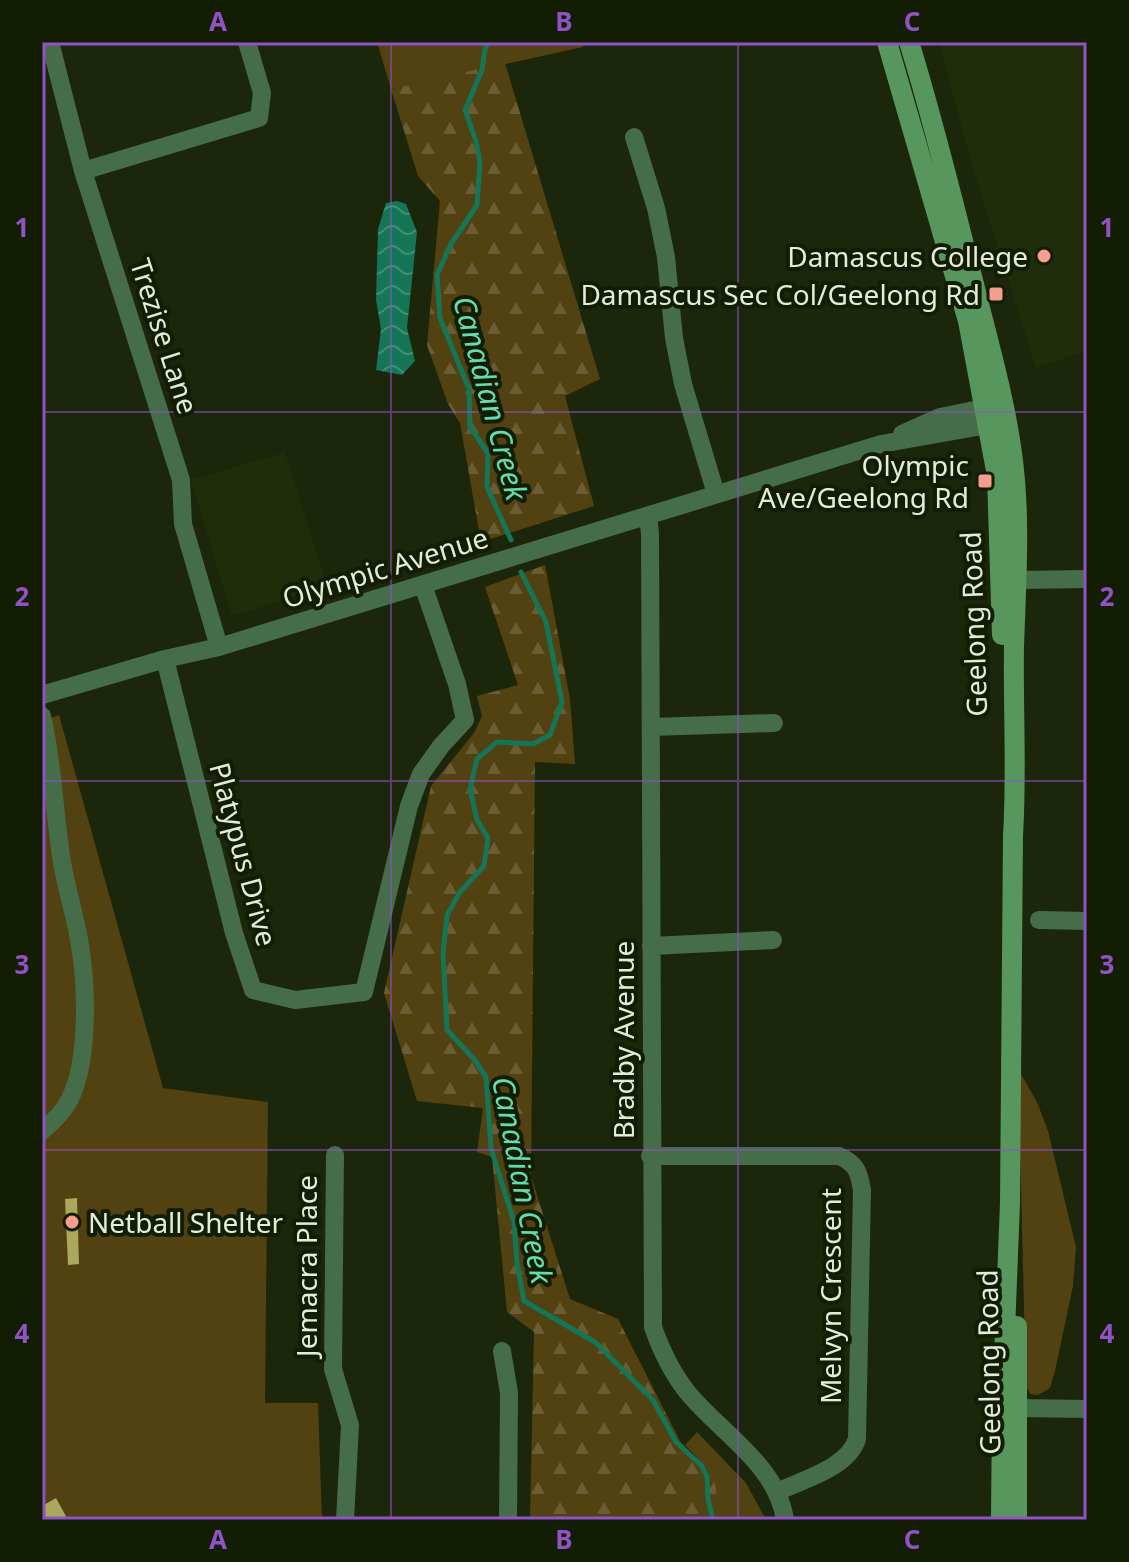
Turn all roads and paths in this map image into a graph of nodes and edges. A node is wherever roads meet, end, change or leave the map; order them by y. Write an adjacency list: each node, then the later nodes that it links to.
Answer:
1 (50, 42): 6 (street, Trezise Lane)
2 (247, 42): 6 (street)
3 (887, 42): 7 (main road, Geelong Road)
4 (909, 42): 7 (main road, Geelong Road)
5 (634, 137): 8 (street)
6 (83, 171): 13 (street, Trezise Lane)
7 (994, 414): 8 (street, Olympic Avenue); 11 (main road, Geelong Road)
8 (716, 494): 9 (street, Olympic Avenue)
9 (648, 516): 12 (street, Olympic Avenue); 18 (street, Bradby Avenue)
10 (1087, 579): 11 (street)
11 (1010, 580): 27 (main road, Geelong Road)
12 (423, 585): 13 (street, Olympic Avenue); 14 (street, Platypus Drive)
13 (219, 647): 14 (street, Olympic Avenue)
14 (165, 659): 15 (street, Olympic Avenue)
15 (42, 695)
16 (42, 716): 23 (street)
17 (774, 723): 18 (street)
18 (651, 727): 22 (street, Bradby Avenue)
19 (1039, 920): 20 (street)
20 (1087, 921)
21 (773, 940): 22 (street)
22 (651, 946): 25 (street, Bradby Avenue)
23 (42, 1131)
24 (335, 1155): 30 (street, Jemacra Place)
25 (650, 1156): 29 (street, Bradby Avenue); 29 (street, Melvyn Crescent)
26 (502, 1351): 31 (street)
27 (1010, 1408): 28 (street); 33 (main road, Geelong Road); 34 (main road, Geelong Road)
28 (1087, 1409)
29 (777, 1492): 32 (street, Bradby Avenue)
30 (345, 1520)
31 (508, 1520)
32 (785, 1520)
33 (1001, 1520)
34 (1017, 1520)

